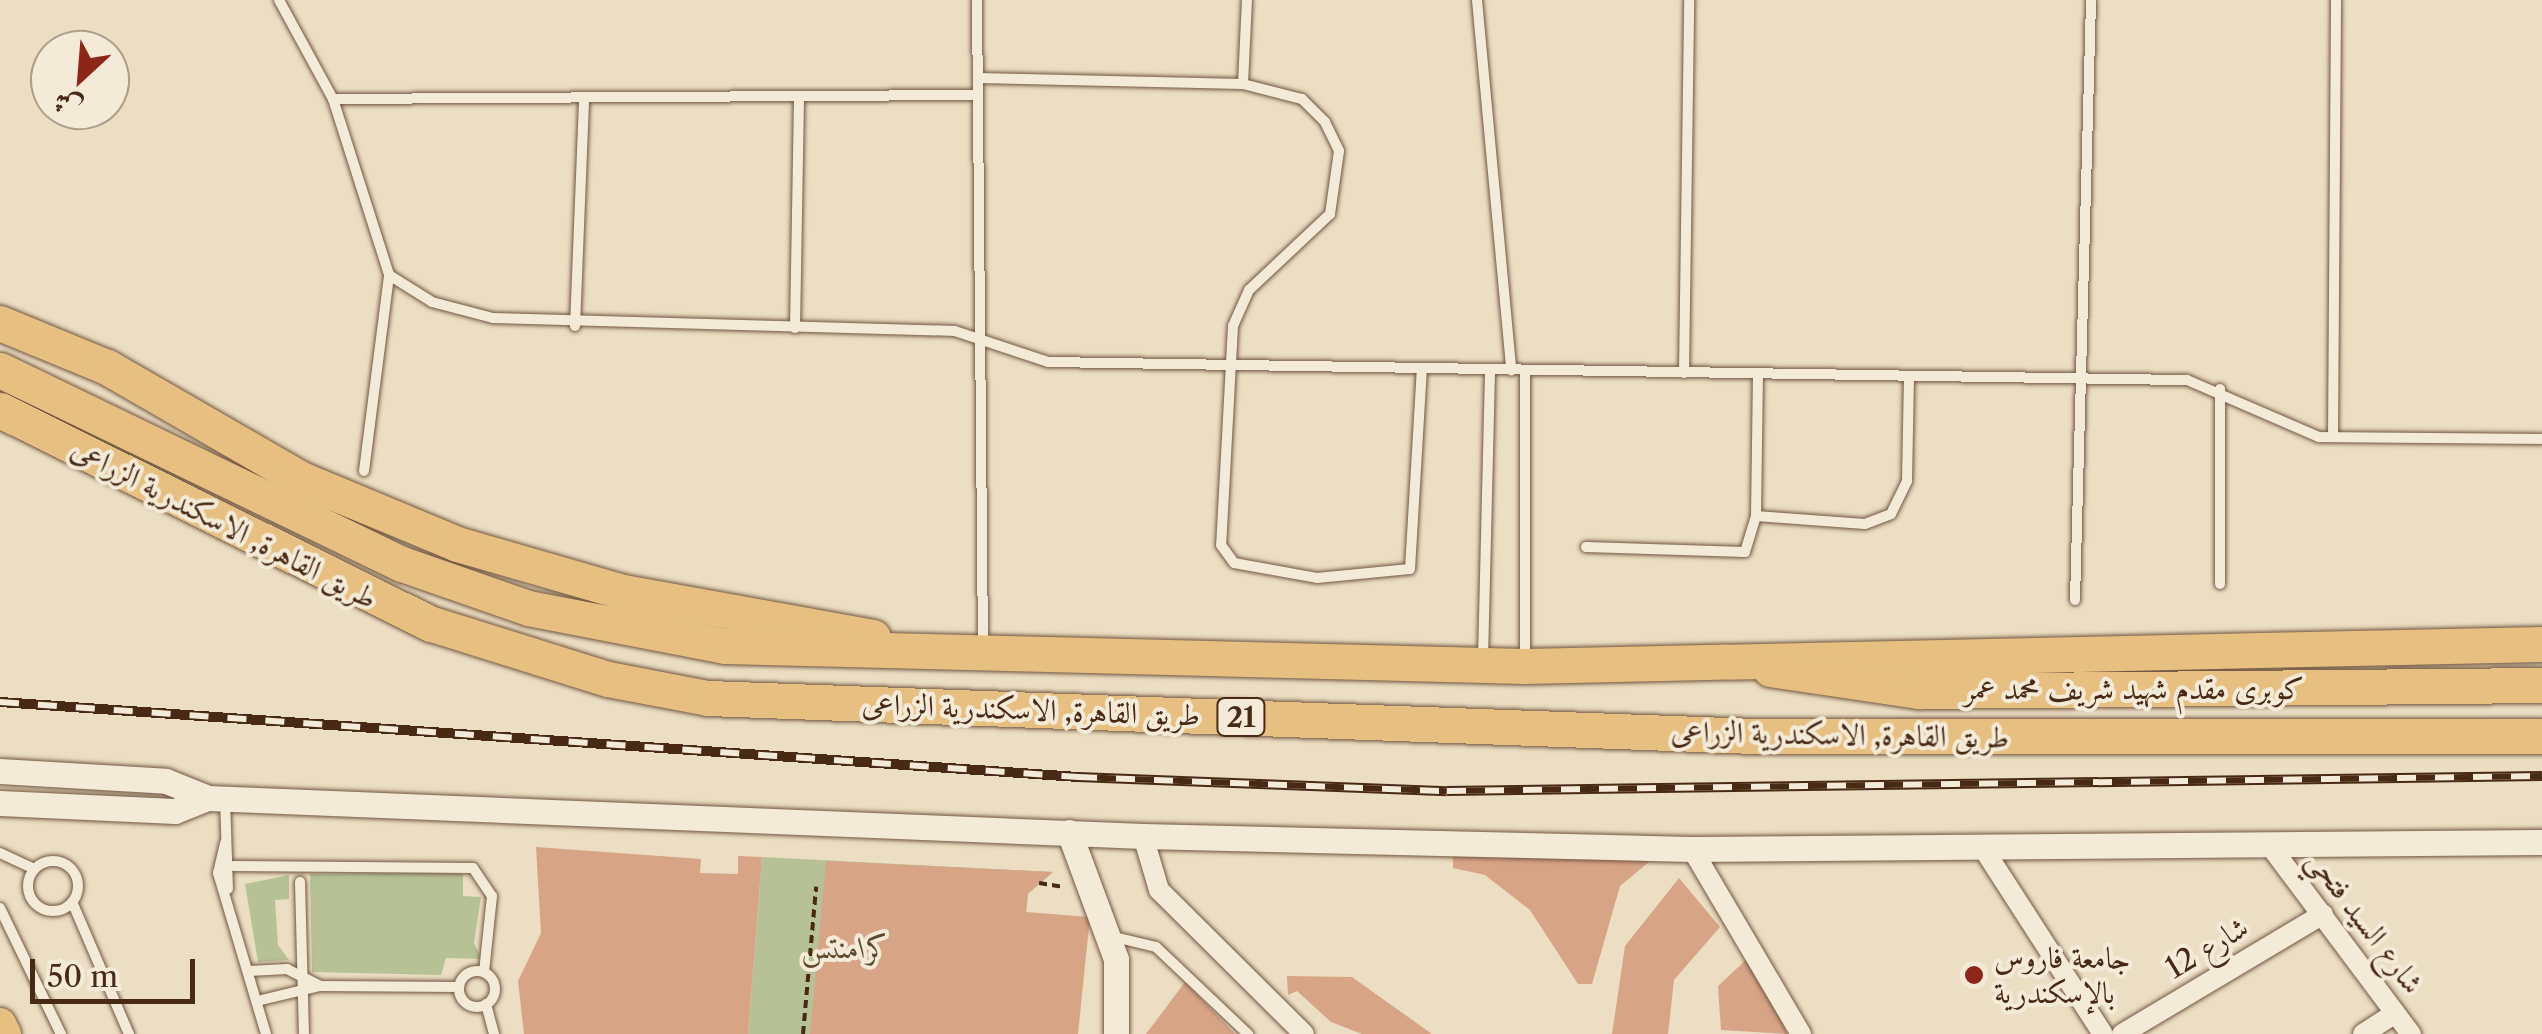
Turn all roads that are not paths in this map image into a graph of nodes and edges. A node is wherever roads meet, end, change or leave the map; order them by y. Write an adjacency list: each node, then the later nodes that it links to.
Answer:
1 (279, 0): 12 (lane)
2 (977, 0): 8 (lane)
3 (1247, 0): 9 (lane)
4 (1477, 0): 23 (lane)
5 (1689, 0): 25 (lane)
6 (2091, 0): 28 (lane)
7 (2336, 0): 31 (lane)
8 (978, 78): 9 (lane); 10 (lane)
9 (1243, 84): 19 (lane)
10 (978, 96): 11 (lane); 18 (lane)
11 (799, 98): 13 (lane); 17 (lane)
12 (333, 99): 13 (lane); 14 (lane)
13 (584, 100): 16 (lane)
14 (389, 275): 16 (lane); 33 (lane)
15 (0, 322): 39 (highway)
16 (576, 326): 17 (lane)
17 (794, 328): 18 (lane)
18 (977, 338): 19 (lane); 40 (lane)
19 (1230, 366): 20 (lane); 20 (lane)
20 (1422, 369): 22 (lane)
21 (0, 370): 39 (highway, طريق القاهرة, الاسكندرية الزراعى / 21)
22 (1490, 370): 23 (lane); 42 (lane)
23 (1511, 370): 24 (lane)
24 (1525, 370): 25 (lane); 43 (lane)
25 (1684, 372): 26 (lane)
26 (1758, 374): 27 (lane); 34 (lane)
27 (1910, 376): 28 (lane); 34 (lane)
28 (2081, 378): 29 (lane); 37 (lane)
29 (2220, 389): 31 (lane); 36 (lane)
30 (0, 410): 45 (highway, طريق القاهرة, الاسكندرية الزراعى / 21)
31 (2333, 437): 32 (lane)
32 (2542, 439)
33 (364, 472)
34 (1756, 516): 35 (lane)
35 (1586, 548)
36 (2220, 584)
37 (2075, 600)
38 (2542, 644): 41 (highway, طريق القاهرة, الاسكندرية الزراعى / 21)
39 (942, 654): 40 (highway, طريق القاهرة, الاسكندرية الزراعى / 21)
40 (984, 655): 42 (highway, طريق القاهرة, الاسكندرية الزراعى / 21)
41 (1730, 657): 43 (highway, طريق القاهرة, الاسكندرية الزراعى / 21); 44 (highway, كوبرى مقدم شهيد شريف محمد عمر)
42 (1483, 665): 43 (highway, طريق القاهرة, الاسكندرية الزراعى / 21)
43 (1525, 666)
44 (2542, 685)
45 (2542, 736)
46 (0, 771): 47 (street)
47 (103, 777): 48 (street); 50 (street)
48 (216, 798): 50 (street); 51 (street); 54 (lane)
49 (0, 803): 50 (street)
50 (99, 807)
51 (1077, 833): 52 (street); 66 (street); 66 (street)
52 (1143, 836): 57 (street); 86 (street)
53 (2542, 842): 55 (street)
54 (225, 843): 59 (lane); 62 (lane)
55 (2272, 847): 56 (street); 65 (street, شارع السيد فتحي)
56 (1984, 848): 57 (street); 88 (street)
57 (1692, 849): 87 (street)
58 (0, 853): 60 (lane)
59 (234, 866): 62 (lane); 68 (lane)
60 (34, 869): 63 (lane); 63 (lane)
61 (300, 882): 69 (lane)
62 (228, 889): 67 (lane)
63 (72, 904): 79 (lane)
64 (0, 908): 78 (lane)
65 (2322, 914): 75 (street, شارع السيد فتحي); 89 (street, شارع 12)
66 (1114, 934): 83 (street); 84 (street); 85 (lane)
67 (249, 972): 69 (lane); 73 (lane)
68 (484, 972): 71 (lane); 74 (lane)
69 (302, 974): 70 (lane); 72 (lane)
70 (320, 986): 71 (lane); 72 (lane)
71 (459, 986): 74 (lane)
72 (303, 996): 73 (lane); 81 (lane)
73 (257, 1002): 80 (lane)
74 (486, 1004): 82 (lane)
75 (2396, 1013): 90 (street); 91 (street, شارع السيد فتحي)
76 (0, 1024): 77 (main road)
77 (5, 1034)
78 (61, 1034)
79 (129, 1034)
80 (266, 1034)
81 (304, 1034)
82 (494, 1034)
83 (1116, 1034)
84 (1129, 1034)
85 (1248, 1034)
86 (1304, 1034)
87 (1800, 1034)
88 (2103, 1034)
89 (2122, 1034)
90 (2363, 1034)
91 (2410, 1034)

